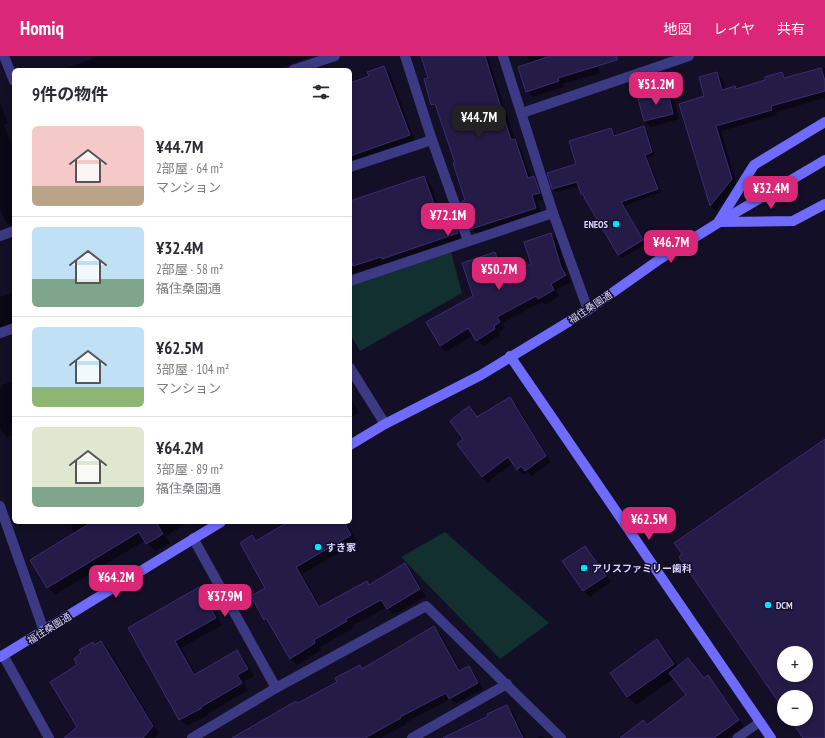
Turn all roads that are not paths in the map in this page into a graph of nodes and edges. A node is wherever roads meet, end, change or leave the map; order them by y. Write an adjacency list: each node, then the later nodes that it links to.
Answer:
1 (4, 56): 7 (street)
2 (335, 56): 6 (street)
3 (405, 56): 10 (street)
4 (503, 56): 8 (street)
5 (689, 56): 8 (street)
6 (299, 68)
7 (12, 76)
8 (522, 113): 14 (street)
9 (825, 122): 15 (street)
10 (432, 140): 12 (street); 18 (street)
11 (825, 160): 15 (street, 福住桑園通)
12 (352, 166)
13 (825, 204): 15 (street)
14 (553, 213): 18 (street); 20 (street)
15 (718, 222): 20 (street, 福住桑園通)
16 (12, 232): 17 (street)
17 (0, 236)
18 (468, 241): 19 (street)
19 (352, 280)
20 (588, 310): 23 (street, 福住桑園通)
21 (12, 329): 22 (street)
22 (0, 333)
23 (510, 356): 25 (street, 福住桑園通); 34 (street)
24 (352, 371): 25 (street)
25 (385, 424): 26 (street, 福住桑園通)
26 (352, 444)
27 (0, 506): 30 (street)
28 (217, 524): 29 (street, 福住桑園通)
29 (193, 538): 30 (street, 福住桑園通); 33 (street)
30 (44, 631): 31 (street, 福住桑園通)
31 (2, 656): 35 (street)
32 (507, 684): 33 (street); 37 (street); 38 (street)
33 (276, 688): 36 (street)
34 (760, 722): 39 (lane); 40 (street)
35 (50, 738)
36 (192, 738)
37 (412, 738)
38 (561, 738)
39 (737, 738)
40 (771, 738)

